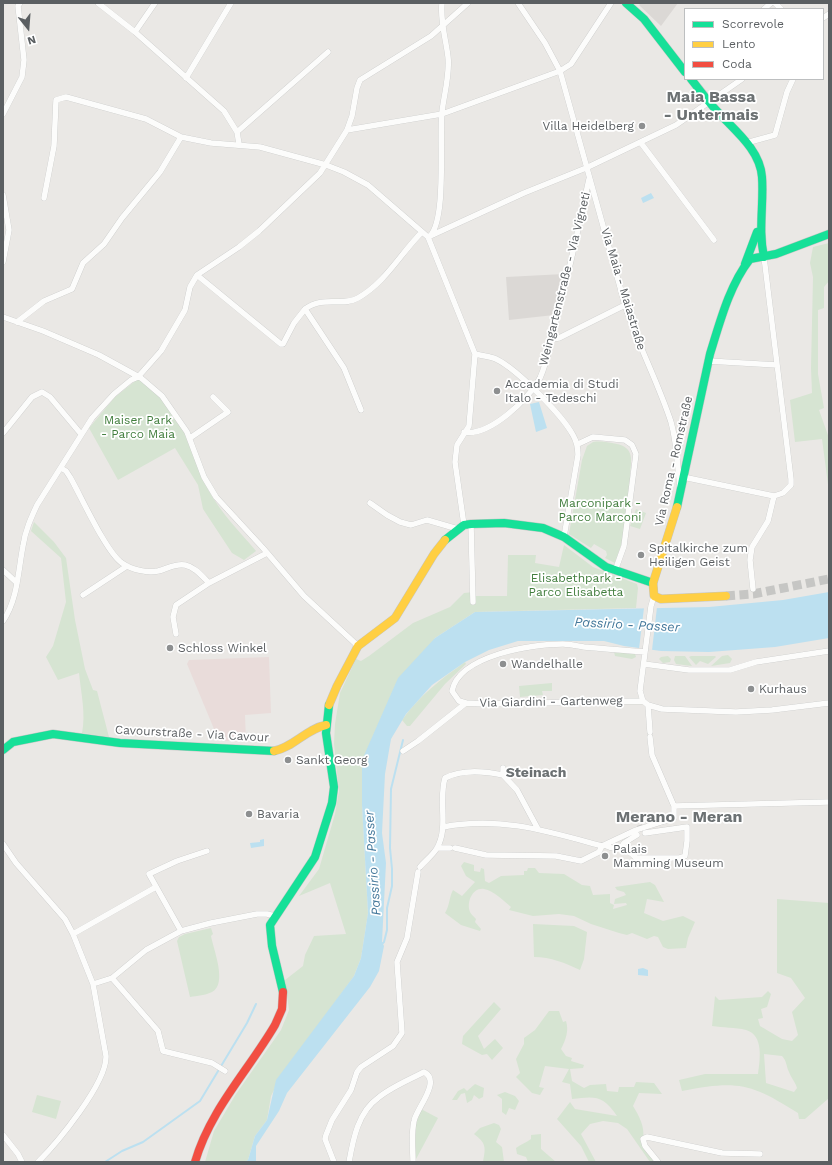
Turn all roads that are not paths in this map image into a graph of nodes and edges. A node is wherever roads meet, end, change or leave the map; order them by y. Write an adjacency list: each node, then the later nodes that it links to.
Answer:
1 (20, 3): 20 (street)
2 (98, 3): 11 (street)
3 (156, 3): 11 (street)
4 (230, 3): 15 (street)
5 (442, 3): 10 (street)
6 (468, 3): 10 (street)
7 (518, 3): 13 (street, Via Maia - Maiastraße)
8 (611, 3): 13 (street)
9 (626, 3): 14 (main road)
10 (442, 28): 21 (street); 22 (street)
11 (135, 32): 15 (street)
12 (328, 52): 23 (street)
13 (560, 71): 21 (street); 29 (street, Via Maia - Maiastraße)
14 (684, 71)
15 (186, 78): 23 (street)
16 (692, 80): 19 (main road)
17 (740, 80): 19 (street)
18 (793, 80): 26 (street)
19 (708, 100): 25 (street); 26 (main road)
20 (3, 114)
21 (442, 114): 22 (street); 36 (street)
22 (347, 130): 28 (street)
23 (237, 132): 27 (street)
24 (181, 137): 27 (street); 32 (street); 47 (street)
25 (641, 142): 29 (street); 37 (street)
26 (746, 143): 33 (main road)
27 (240, 144): 28 (street)
28 (326, 165): 34 (street); 41 (street)
29 (586, 168): 30 (street, Via Maia - Maiastraße); 36 (street)
30 (589, 179): 42 (street, Via Maia - Maiastraße); 48 (street, Weingartenstraße - Via Vigneti)
31 (3, 195): 39 (street)
32 (44, 198)
33 (759, 224): 38 (main road); 40 (main road, Via Roma - Romstraße)
34 (422, 232): 36 (street); 43 (street)
35 (829, 234): 38 (main road)
36 (428, 237): 49 (street)
37 (714, 240)
38 (764, 257): 40 (main road); 51 (street)
39 (3, 262)
40 (745, 264): 50 (main road, Via Roma - Romstraße)
41 (197, 275): 43 (street); 52 (street)
42 (625, 305): 48 (street); 63 (street, Via Maia - Maiastraße)
43 (305, 309): 55 (street)
44 (3, 314): 46 (street)
45 (3, 317): 46 (street)
46 (10, 319): 47 (street)
47 (17, 322): 52 (street)
48 (551, 339): 53 (street, Weingartenstraße - Via Vigneti)
49 (475, 354): 53 (street); 56 (street)
50 (707, 363): 51 (street); 62 (main road, Via Roma - Romstraße)
51 (778, 365): 64 (street)
52 (138, 377): 58 (street); 59 (street)
53 (532, 388): 56 (street, Weingartenstraße - Via Vigneti); 60 (street)
54 (213, 397): 59 (street)
55 (361, 410)
56 (464, 432): 66 (street)
57 (3, 433): 58 (street)
58 (81, 434): 61 (street)
59 (190, 438): 68 (street)
60 (578, 444): 67 (street); 71 (street)
61 (61, 468): 69 (street); 74 (street)
62 (683, 477): 63 (main road, Via Roma - Romstraße); 64 (street)
63 (680, 491): 73 (main road, Via Roma - Romstraße)
64 (774, 496): 75 (street)
65 (370, 502): 66 (street)
66 (464, 526): 67 (main road); 79 (street); 82 (main road)
67 (564, 537): 71 (main road)
68 (267, 553): 72 (street); 82 (street)
69 (127, 566): 72 (street); 76 (street)
70 (3, 570): 74 (street)
71 (615, 571): 73 (main road)
72 (209, 583): 81 (street)
73 (653, 583): 77 (main road)
74 (17, 584): 80 (street)
75 (753, 589)
76 (83, 595)
77 (654, 596): 78 (main road); 83 (street)
78 (726, 596)
79 (474, 602)
80 (3, 621)
81 (176, 634)
82 (358, 646): 90 (main road)
83 (646, 651): 85 (street); 87 (street)
84 (829, 651): 85 (street)
85 (644, 664): 86 (street)
86 (643, 700): 87 (street, Via Giardini - Gartenweg); 89 (street)
87 (466, 703): 92 (street, Via Giardini - Gartenweg)
88 (829, 703): 89 (street)
89 (648, 705): 96 (street)
90 (326, 725): 91 (main road, Cavourstraße - Via Cavour); 107 (main road)
91 (3, 750)
92 (403, 751)
93 (503, 768): 94 (street)
94 (505, 777): 97 (street); 98 (street)
95 (829, 802): 96 (street)
96 (674, 806): 102 (street)
97 (443, 827): 98 (street); 103 (street)
98 (538, 829): 102 (street)
99 (645, 833): 104 (street)
100 (637, 835): 104 (street)
101 (3, 844): 109 (street)
102 (603, 845): 103 (street); 104 (street)
103 (437, 848): 118 (street)
104 (621, 848)
105 (207, 851): 106 (street)
106 (156, 887): 108 (street); 109 (street)
107 (275, 916): 108 (street); 117 (main road)
108 (180, 931): 110 (street)
109 (73, 934): 111 (street)
110 (112, 978): 111 (street); 112 (street)
111 (93, 984): 116 (street)
112 (225, 1071)
113 (3, 1135): 115 (street)
114 (760, 1154): 121 (street)
115 (22, 1162)
116 (38, 1162)
117 (195, 1162)
118 (334, 1162)
119 (349, 1162): 120 (street)
120 (413, 1162)
121 (658, 1162)

